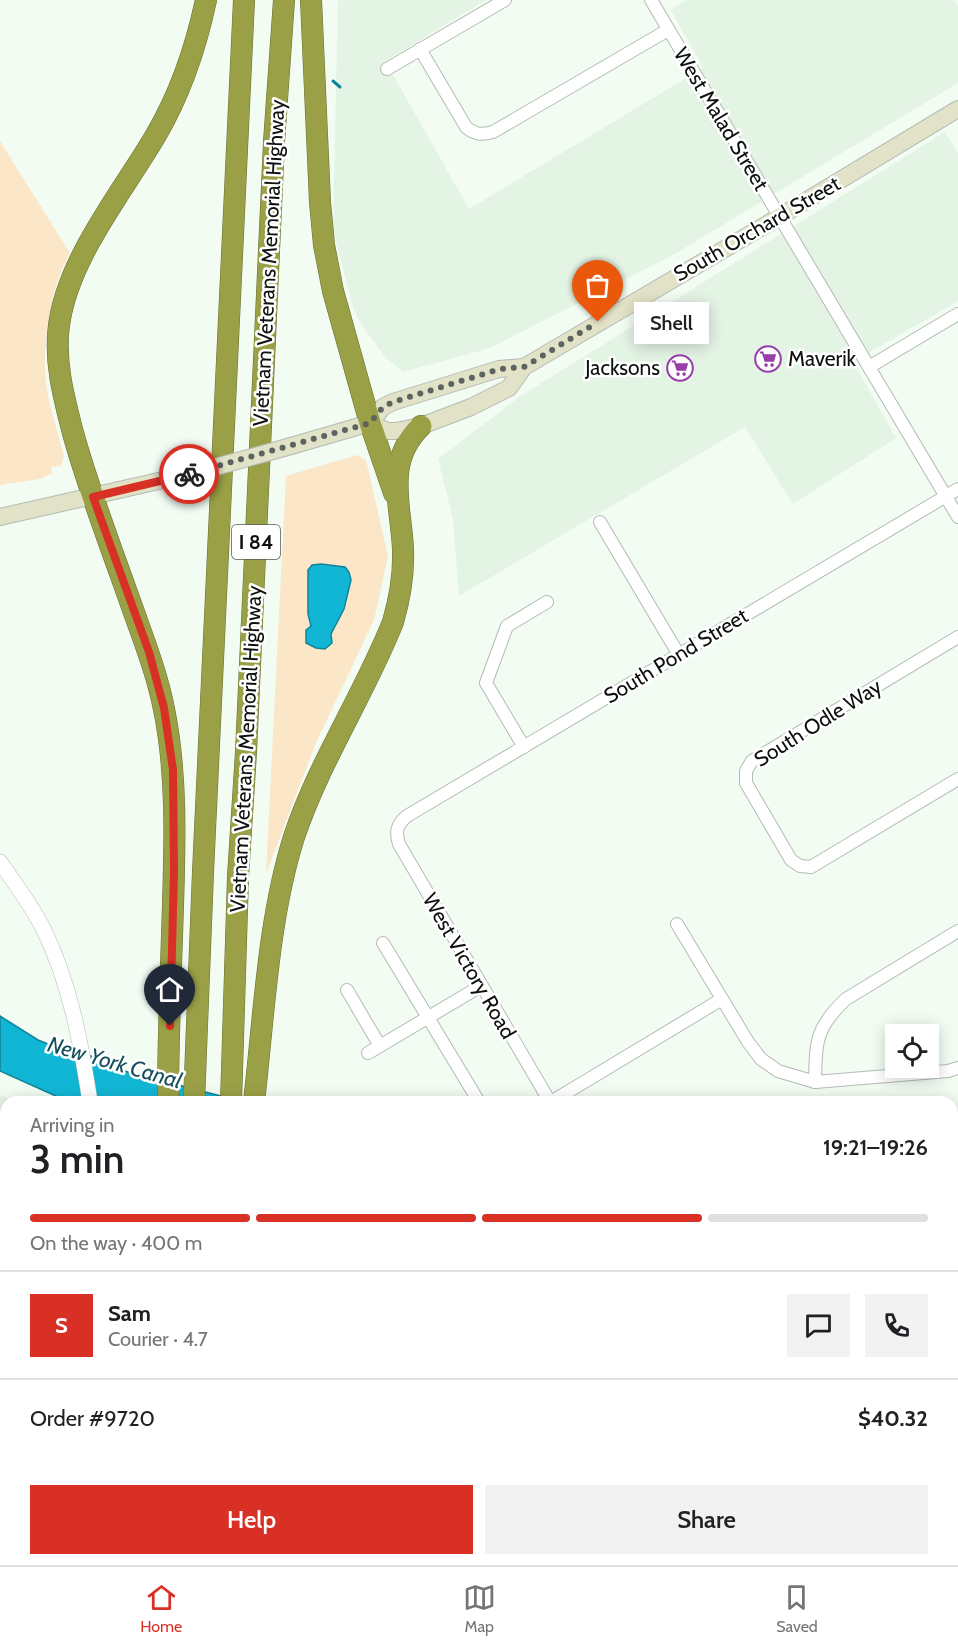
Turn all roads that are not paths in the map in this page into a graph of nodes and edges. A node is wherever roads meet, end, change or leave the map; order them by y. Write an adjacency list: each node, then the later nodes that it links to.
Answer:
1 (206, 0): 19 (highway)
2 (244, 0): 45 (highway, Vietnam Veterans Memorial Highway / I 84)
3 (284, 0): 42 (highway, Vietnam Veterans Memorial Highway / I 84)
4 (311, 0): 15 (highway)
5 (505, 0): 8 (street)
6 (651, 0): 7 (street, West Malad Street)
7 (668, 30): 8 (street); 11 (street, West Malad Street)
8 (420, 50): 9 (street)
9 (387, 69)
10 (958, 109): 11 (main road, South Orchard Street)
11 (779, 217): 13 (main road, South Orchard Street); 14 (street, West Malad Street)
12 (958, 314): 14 (street)
13 (524, 367): 15 (main road, South Orchard Street); 16 (main road, South Orchard Street)
14 (869, 367): 18 (street, West Malad Street)
15 (370, 423): 16 (main road, South Orchard Street); 19 (main road, South Orchard Street, bridge); 20 (highway)
16 (421, 426): 20 (highway)
17 (958, 489): 18 (street, South Pond Street)
18 (946, 496): 22 (street, West Malad Street); 26 (street, South Pond Street)
19 (93, 497): 21 (main road, South Orchard Street); 44 (highway)
20 (397, 503): 46 (highway)
21 (0, 517)
22 (958, 517)
23 (600, 522): 26 (street)
24 (547, 602): 27 (street)
25 (958, 637): 28 (street, South Odle Way)
26 (679, 655): 27 (street, South Pond Street)
27 (524, 747): 29 (street, South Pond Street)
28 (958, 779)
29 (398, 827): 34 (street, West Victory Road)
30 (0, 862): 43 (street)
31 (677, 924): 36 (street)
32 (958, 931): 41 (street)
33 (383, 944): 37 (street)
34 (481, 986): 37 (street); 48 (street, West Victory Road)
35 (347, 990): 38 (street)
36 (722, 999): 41 (street); 49 (street)
37 (428, 1018): 38 (street); 47 (street)
38 (380, 1046): 39 (street)
39 (368, 1053)
40 (958, 1068): 41 (street)
41 (815, 1082)
42 (232, 1094)
43 (89, 1096)
44 (168, 1096)
45 (194, 1096)
46 (255, 1096)
47 (475, 1096)
48 (546, 1096)
49 (560, 1096)

